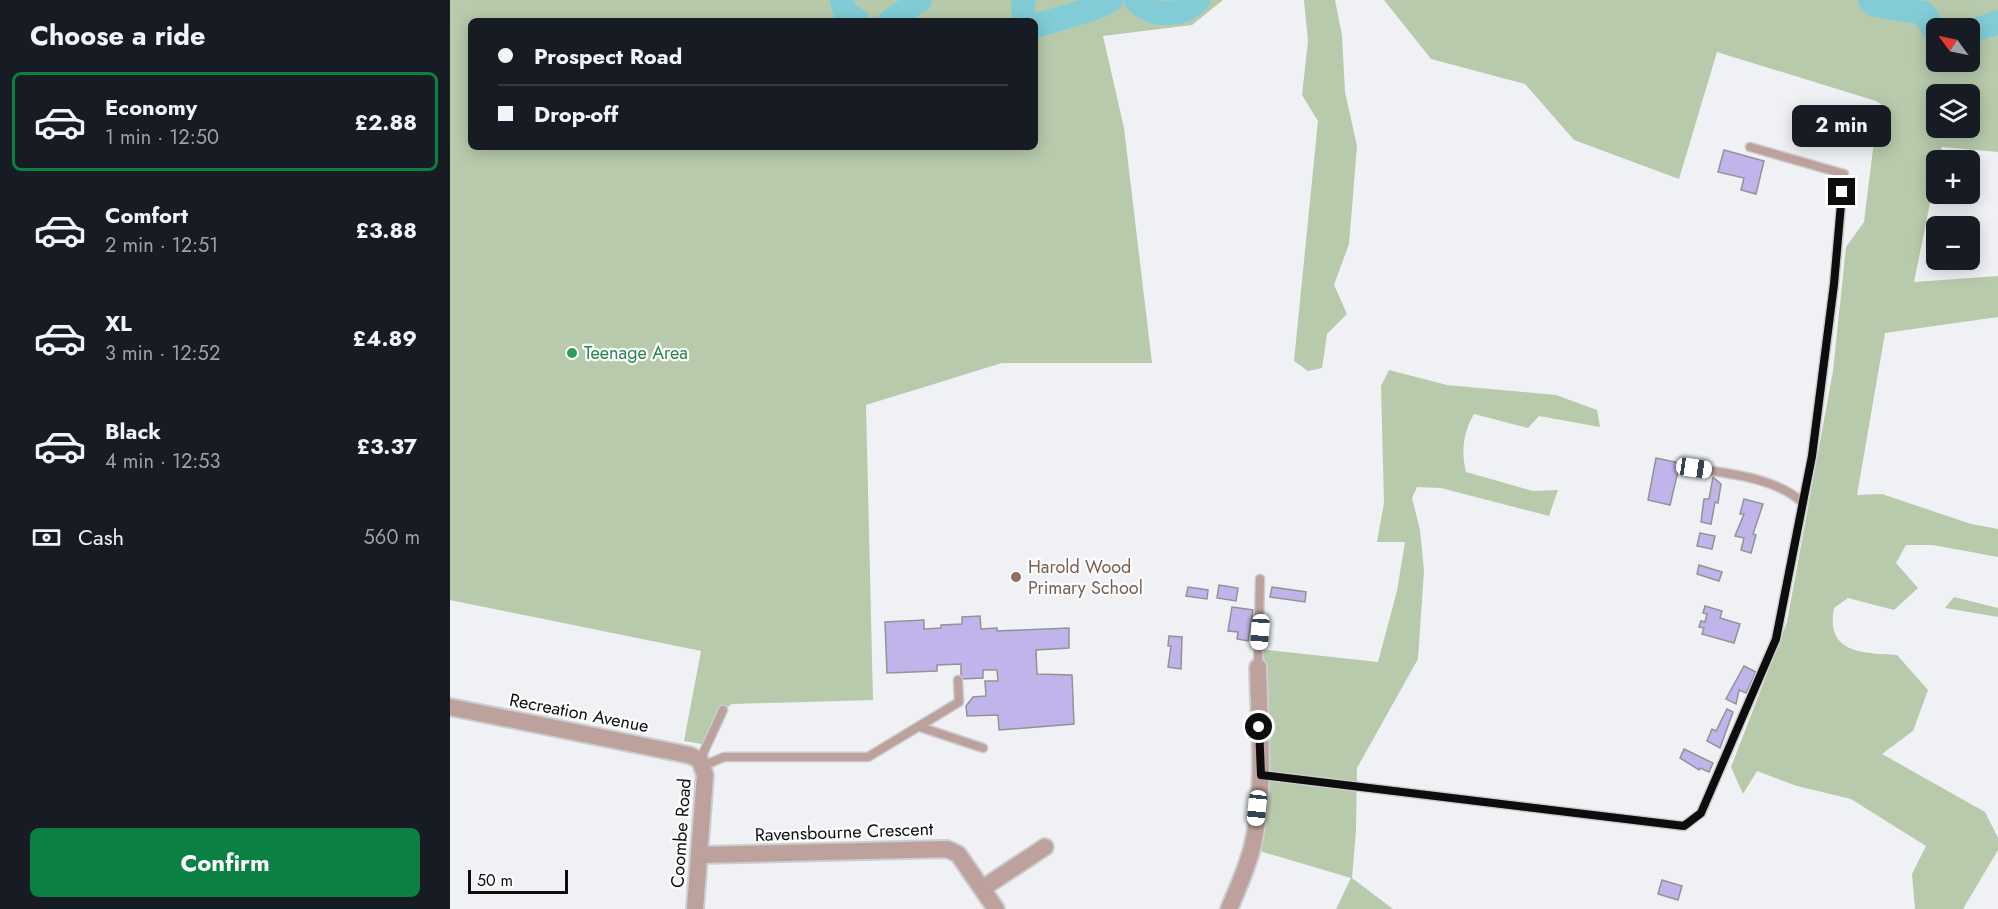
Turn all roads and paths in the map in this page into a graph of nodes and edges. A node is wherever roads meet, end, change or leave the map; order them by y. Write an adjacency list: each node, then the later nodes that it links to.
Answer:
1 (1750, 147): 3 (lane)
2 (1694, 468): 3 (lane)
3 (1803, 503): 12 (lane)
4 (1260, 579): 5 (lane)
5 (1258, 667): 12 (street)
6 (958, 680): 9 (lane)
7 (450, 707): 11 (street, Recreation Avenue)
8 (723, 710): 11 (lane)
9 (920, 727): 10 (lane); 11 (lane)
10 (983, 748)
11 (702, 763): 14 (street, Coombe Road)
12 (1261, 775): 18 (street)
13 (1045, 847): 15 (street)
14 (699, 855): 15 (street, Ravensbourne Crescent); 16 (street, Coombe Road)
15 (983, 888): 17 (street, Ravensbourne Crescent)
16 (695, 909)
17 (996, 909)
18 (1229, 909)

